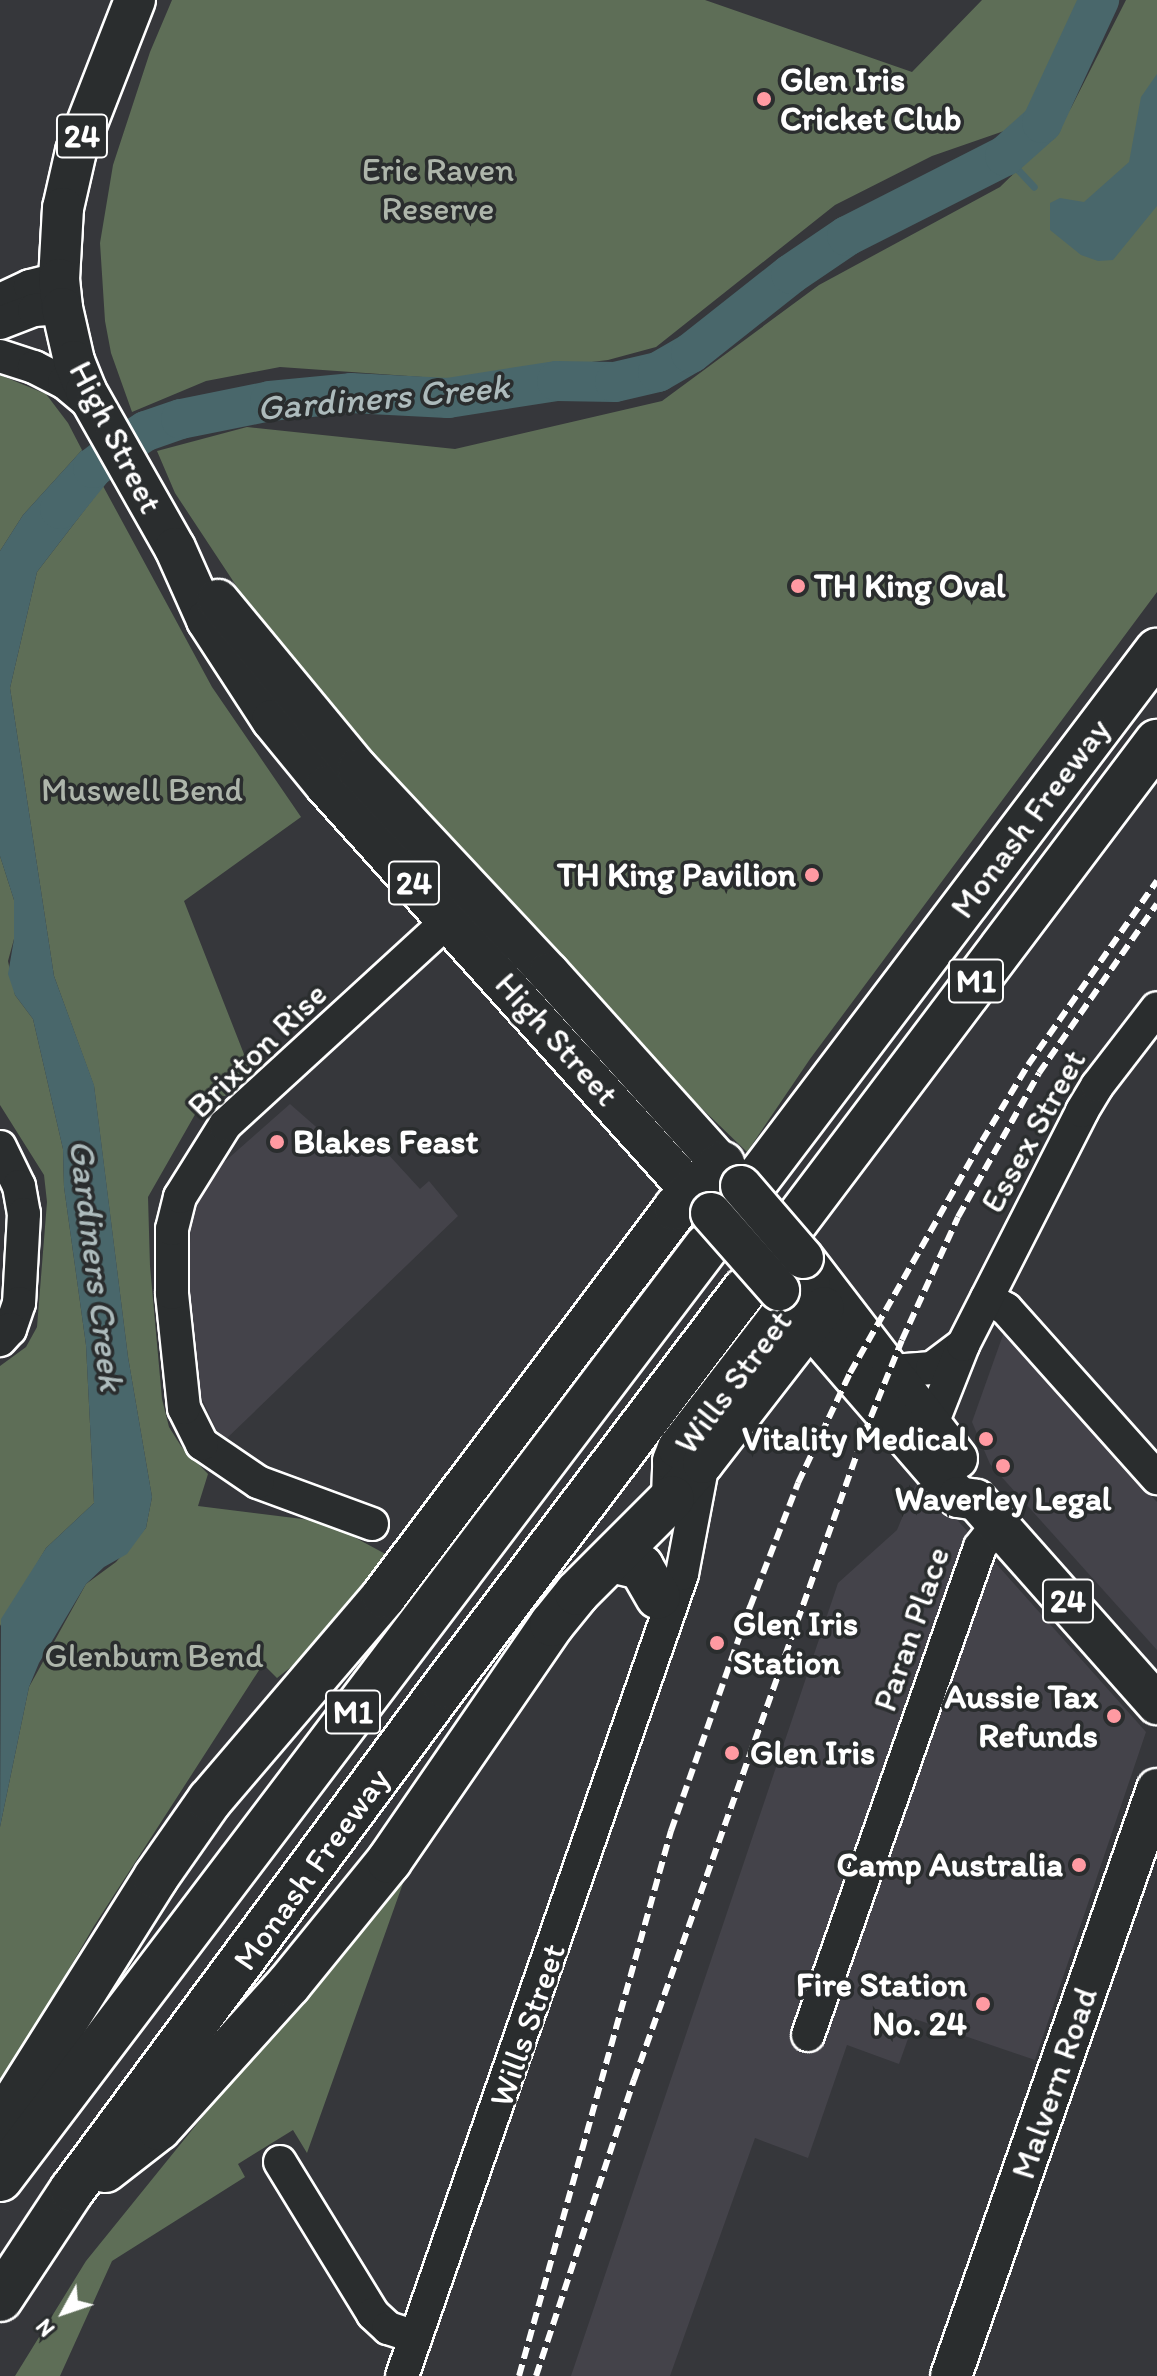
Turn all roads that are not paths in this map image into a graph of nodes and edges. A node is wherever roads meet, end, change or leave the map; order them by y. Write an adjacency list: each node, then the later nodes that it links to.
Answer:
1 (135, 0): 2 (main road, High Street / 24)
2 (60, 293): 3 (street); 4 (street); 6 (main road, High Street / 24)
3 (0, 300)
4 (0, 323)
5 (0, 356): 6 (street)
6 (100, 418): 9 (main road, High Street / 24)
7 (1157, 651): 12 (highway, Monash Freeway / M1)
8 (1157, 742): 14 (highway, Monash Freeway / M1)
9 (463, 908): 12 (main road, High Street / 24); 25 (street, Brixton Rise)
10 (1157, 1008): 15 (street, Essex Street)
11 (0, 1147): 17 (street)
12 (721, 1181): 14 (main road, High Street / 24, bridge); 16 (main road, High Street / 24, bridge); 32 (highway, Monash Freeway)
13 (707, 1246): 34 (highway, Monash Freeway / M1)
14 (813, 1262): 16 (main road, Wills Street); 19 (main road, High Street / 24)
15 (987, 1298): 18 (street, Essex Street); 22 (street)
16 (781, 1302): 21 (main road, Wills Street); 23 (main road, Wills Street); 24 (main road, High Street / 24); 35 (highway, Monash Freeway / M1)
17 (0, 1340)
18 (963, 1345): 19 (street, Essex Street); 20 (street, Essex Street)
19 (892, 1371): 20 (main road, High Street / 24)
20 (931, 1426): 24 (main road, High Street / 24)
21 (703, 1463): 23 (main road, Wills Street); 28 (street, Wills Street)
22 (1157, 1478)
23 (672, 1498): 26 (highway); 27 (street, Wills Street)
24 (987, 1512): 29 (main road, High Street / 24); 31 (street, Paran Place)
25 (372, 1524)
26 (611, 1560): 27 (highway); 35 (highway)
27 (658, 1597): 28 (street, Wills Street)
28 (646, 1673): 37 (street, Wills Street)
29 (1157, 1704)
30 (1157, 1789): 39 (main road, Malvern Road)
31 (808, 2035)
32 (0, 2125)
33 (280, 2162): 37 (street)
34 (0, 2179)
35 (72, 2190): 36 (highway, Monash Freeway / M1)
36 (0, 2299)
37 (416, 2337): 38 (street, Wills Street)
38 (402, 2376)
39 (951, 2376)

